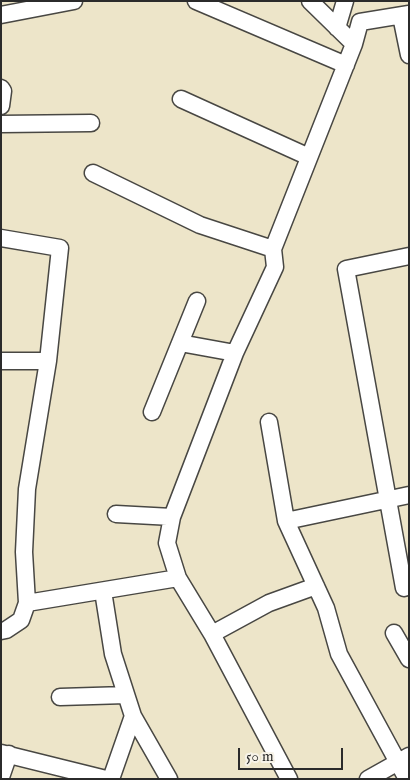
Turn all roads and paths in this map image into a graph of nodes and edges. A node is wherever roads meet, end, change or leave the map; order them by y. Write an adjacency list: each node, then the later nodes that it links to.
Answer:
1 (74, 1): 5 (street)
2 (196, 1): 10 (street)
3 (310, 1): 7 (street)
4 (345, 1): 7 (street)
5 (1, 15)
6 (405, 15): 8 (street); 9 (street)
7 (337, 28): 8 (street)
8 (354, 44): 10 (street)
9 (409, 55)
10 (346, 65): 16 (street)
11 (1, 88): 13 (street)
12 (182, 99): 16 (street)
13 (1, 106)
14 (91, 123): 15 (street)
15 (1, 124)
16 (309, 156): 19 (street)
17 (93, 173): 19 (street)
18 (1, 238): 25 (street)
19 (273, 249): 23 (street)
20 (409, 256): 29 (street)
21 (197, 301): 22 (street)
22 (180, 343): 23 (street); 26 (street)
23 (235, 354): 31 (street)
24 (1, 361): 25 (street)
25 (48, 361): 37 (street)
26 (152, 412)
27 (269, 422): 32 (street)
28 (409, 495): 29 (street)
29 (387, 500): 32 (street); 35 (street)
30 (116, 514): 31 (street)
31 (172, 518): 33 (street)
32 (286, 521): 34 (street)
33 (178, 578): 36 (street); 40 (street)
34 (316, 586): 40 (street); 46 (street)
35 (404, 588)
36 (103, 591): 37 (street); 42 (street)
37 (27, 603): 38 (street)
38 (1, 631)
39 (394, 633): 41 (street)
40 (212, 634): 51 (street)
41 (409, 659)
42 (126, 695): 43 (street); 44 (street)
43 (60, 697)
44 (134, 716): 49 (street); 50 (street)
45 (5, 754): 47 (street); 48 (street)
46 (404, 759): 52 (street); 53 (street)
47 (1, 776)
48 (106, 779)
49 (111, 779)
50 (169, 779)
51 (289, 779)
52 (368, 779)
53 (408, 779)

